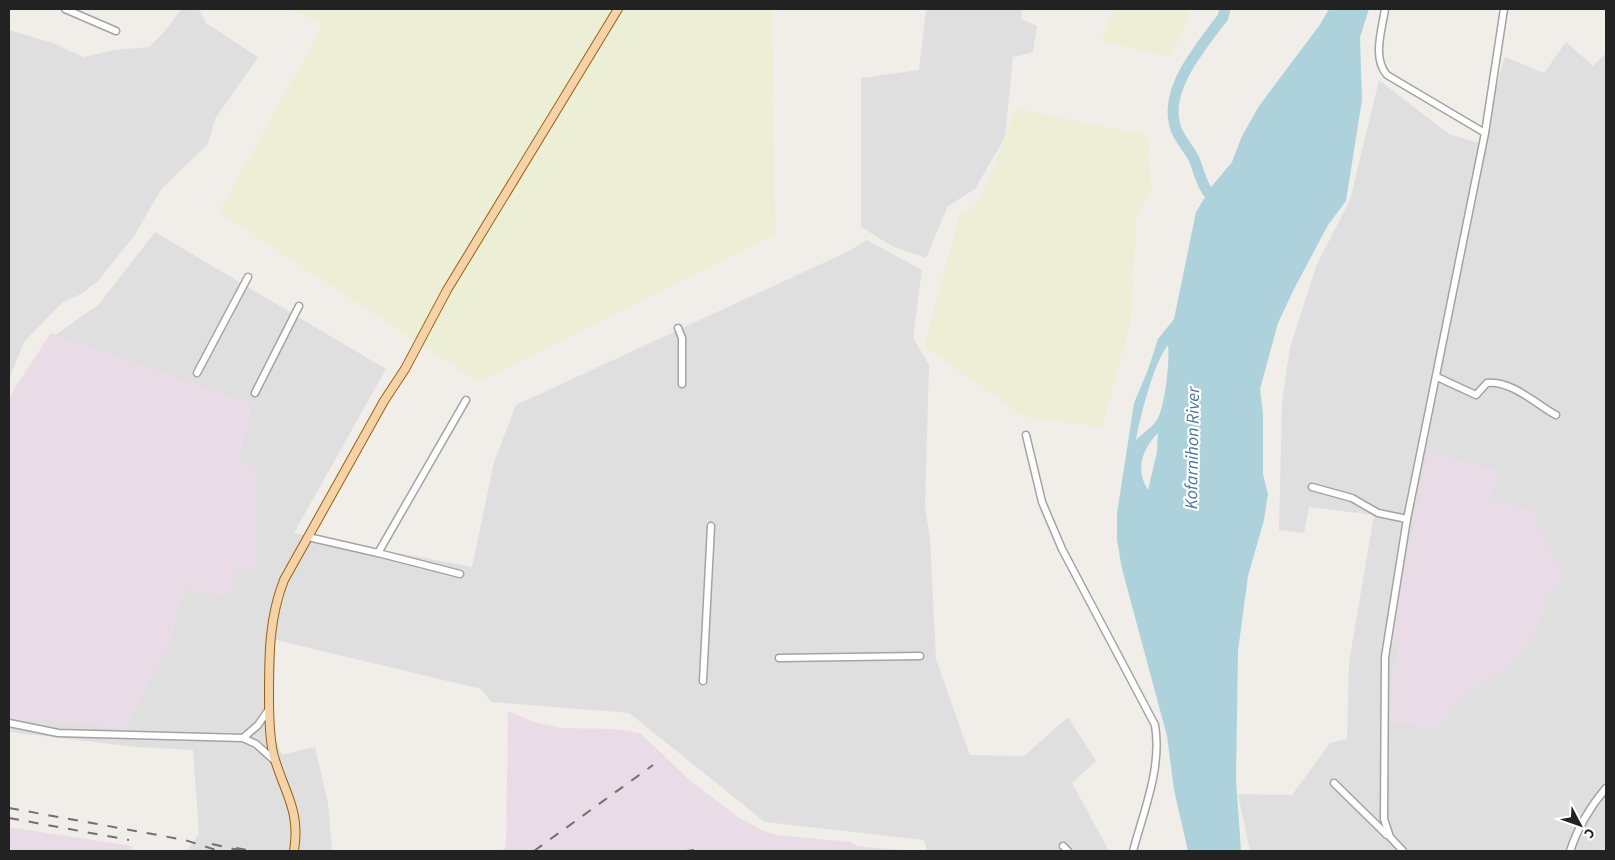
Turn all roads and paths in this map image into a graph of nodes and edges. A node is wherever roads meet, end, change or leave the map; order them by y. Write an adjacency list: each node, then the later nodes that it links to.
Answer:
1 (65, 9): 5 (street)
2 (618, 9): 20 (main road)
3 (1385, 9): 6 (street)
4 (1504, 9): 6 (street)
5 (116, 31)
6 (1485, 133): 11 (street)
7 (248, 277): 10 (street)
8 (299, 306): 13 (street)
9 (678, 328): 12 (street)
10 (197, 373)
11 (1437, 377): 15 (street); 18 (street)
12 (682, 384)
13 (255, 393)
14 (466, 400): 21 (street)
15 (1556, 415)
16 (1026, 435): 34 (street)
17 (1312, 487): 18 (street)
18 (1407, 519): 32 (street)
19 (710, 526): 25 (street)
20 (308, 537): 21 (street); 26 (main road)
21 (378, 553): 22 (street)
22 (460, 574)
23 (920, 656): 24 (street)
24 (778, 658)
25 (703, 681)
26 (269, 709): 28 (street); 29 (main road)
27 (9, 723): 28 (street)
28 (243, 738): 29 (street)
29 (276, 762): 33 (main road)
30 (1334, 783): 32 (street)
31 (1606, 788): 36 (street)
32 (1390, 837): 35 (street)
33 (294, 851)
34 (1132, 851)
35 (1403, 851)
36 (1570, 851)

